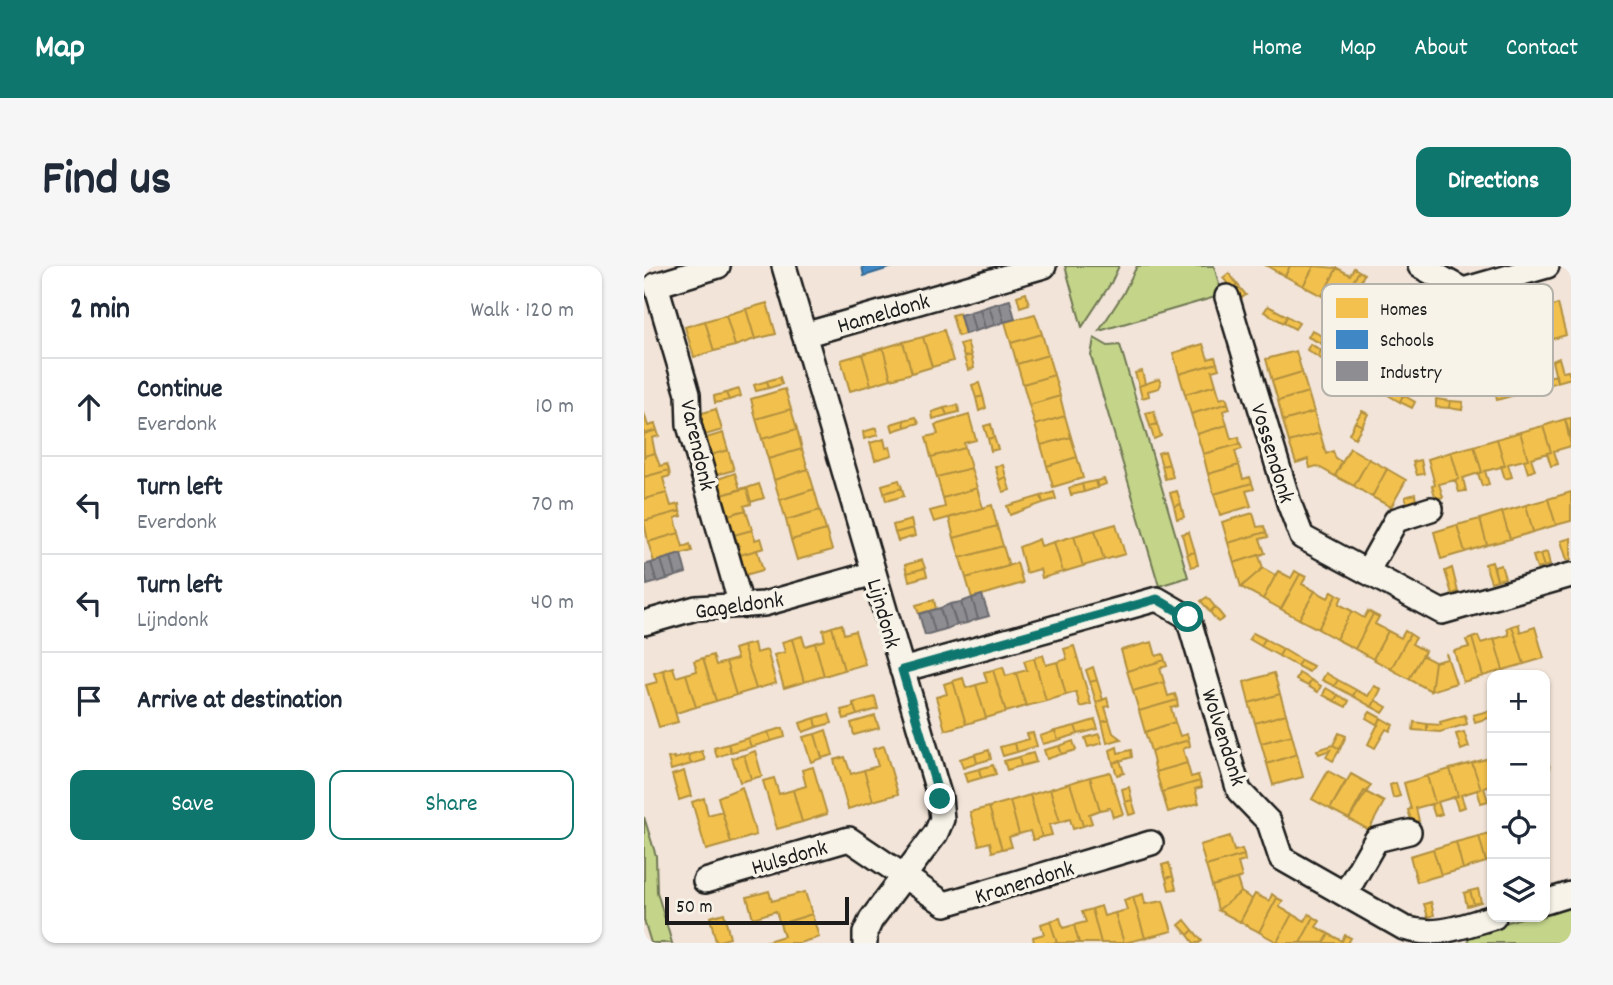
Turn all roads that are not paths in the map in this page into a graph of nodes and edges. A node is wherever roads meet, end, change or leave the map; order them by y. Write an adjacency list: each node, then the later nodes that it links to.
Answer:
1 (718, 266): 6 (street, Varendonk)
2 (784, 266): 10 (street, Lijndonk)
3 (1044, 266): 10 (street, Hameldonk)
4 (1420, 266): 7 (street)
5 (1547, 266): 8 (street)
6 (654, 276): 15 (street, Varendonk)
7 (1453, 284)
8 (1485, 284)
9 (1227, 297): 12 (street, Vossendonk)
10 (804, 335): 13 (street, Lijndonk)
11 (1431, 509): 12 (street)
12 (1367, 572): 14 (street, Vossendonk)
13 (874, 573): 15 (street, Gageldonk); 17 (street, Lijndonk)
14 (1571, 575)
15 (741, 605): 16 (street, Gageldonk)
16 (644, 623)
17 (902, 670): 20 (street, Lijndonk); 22 (street, Wolvendonk)
18 (1409, 832): 22 (street)
19 (1151, 843): 20 (street, Kranendonk)
20 (905, 875): 21 (street, Hulsdonk); 26 (street, Lijndonk)
21 (705, 881)
22 (1345, 894): 25 (street, Wolvendonk)
23 (1571, 894): 24 (street)
24 (1550, 900)
25 (1487, 919)
26 (865, 943)

